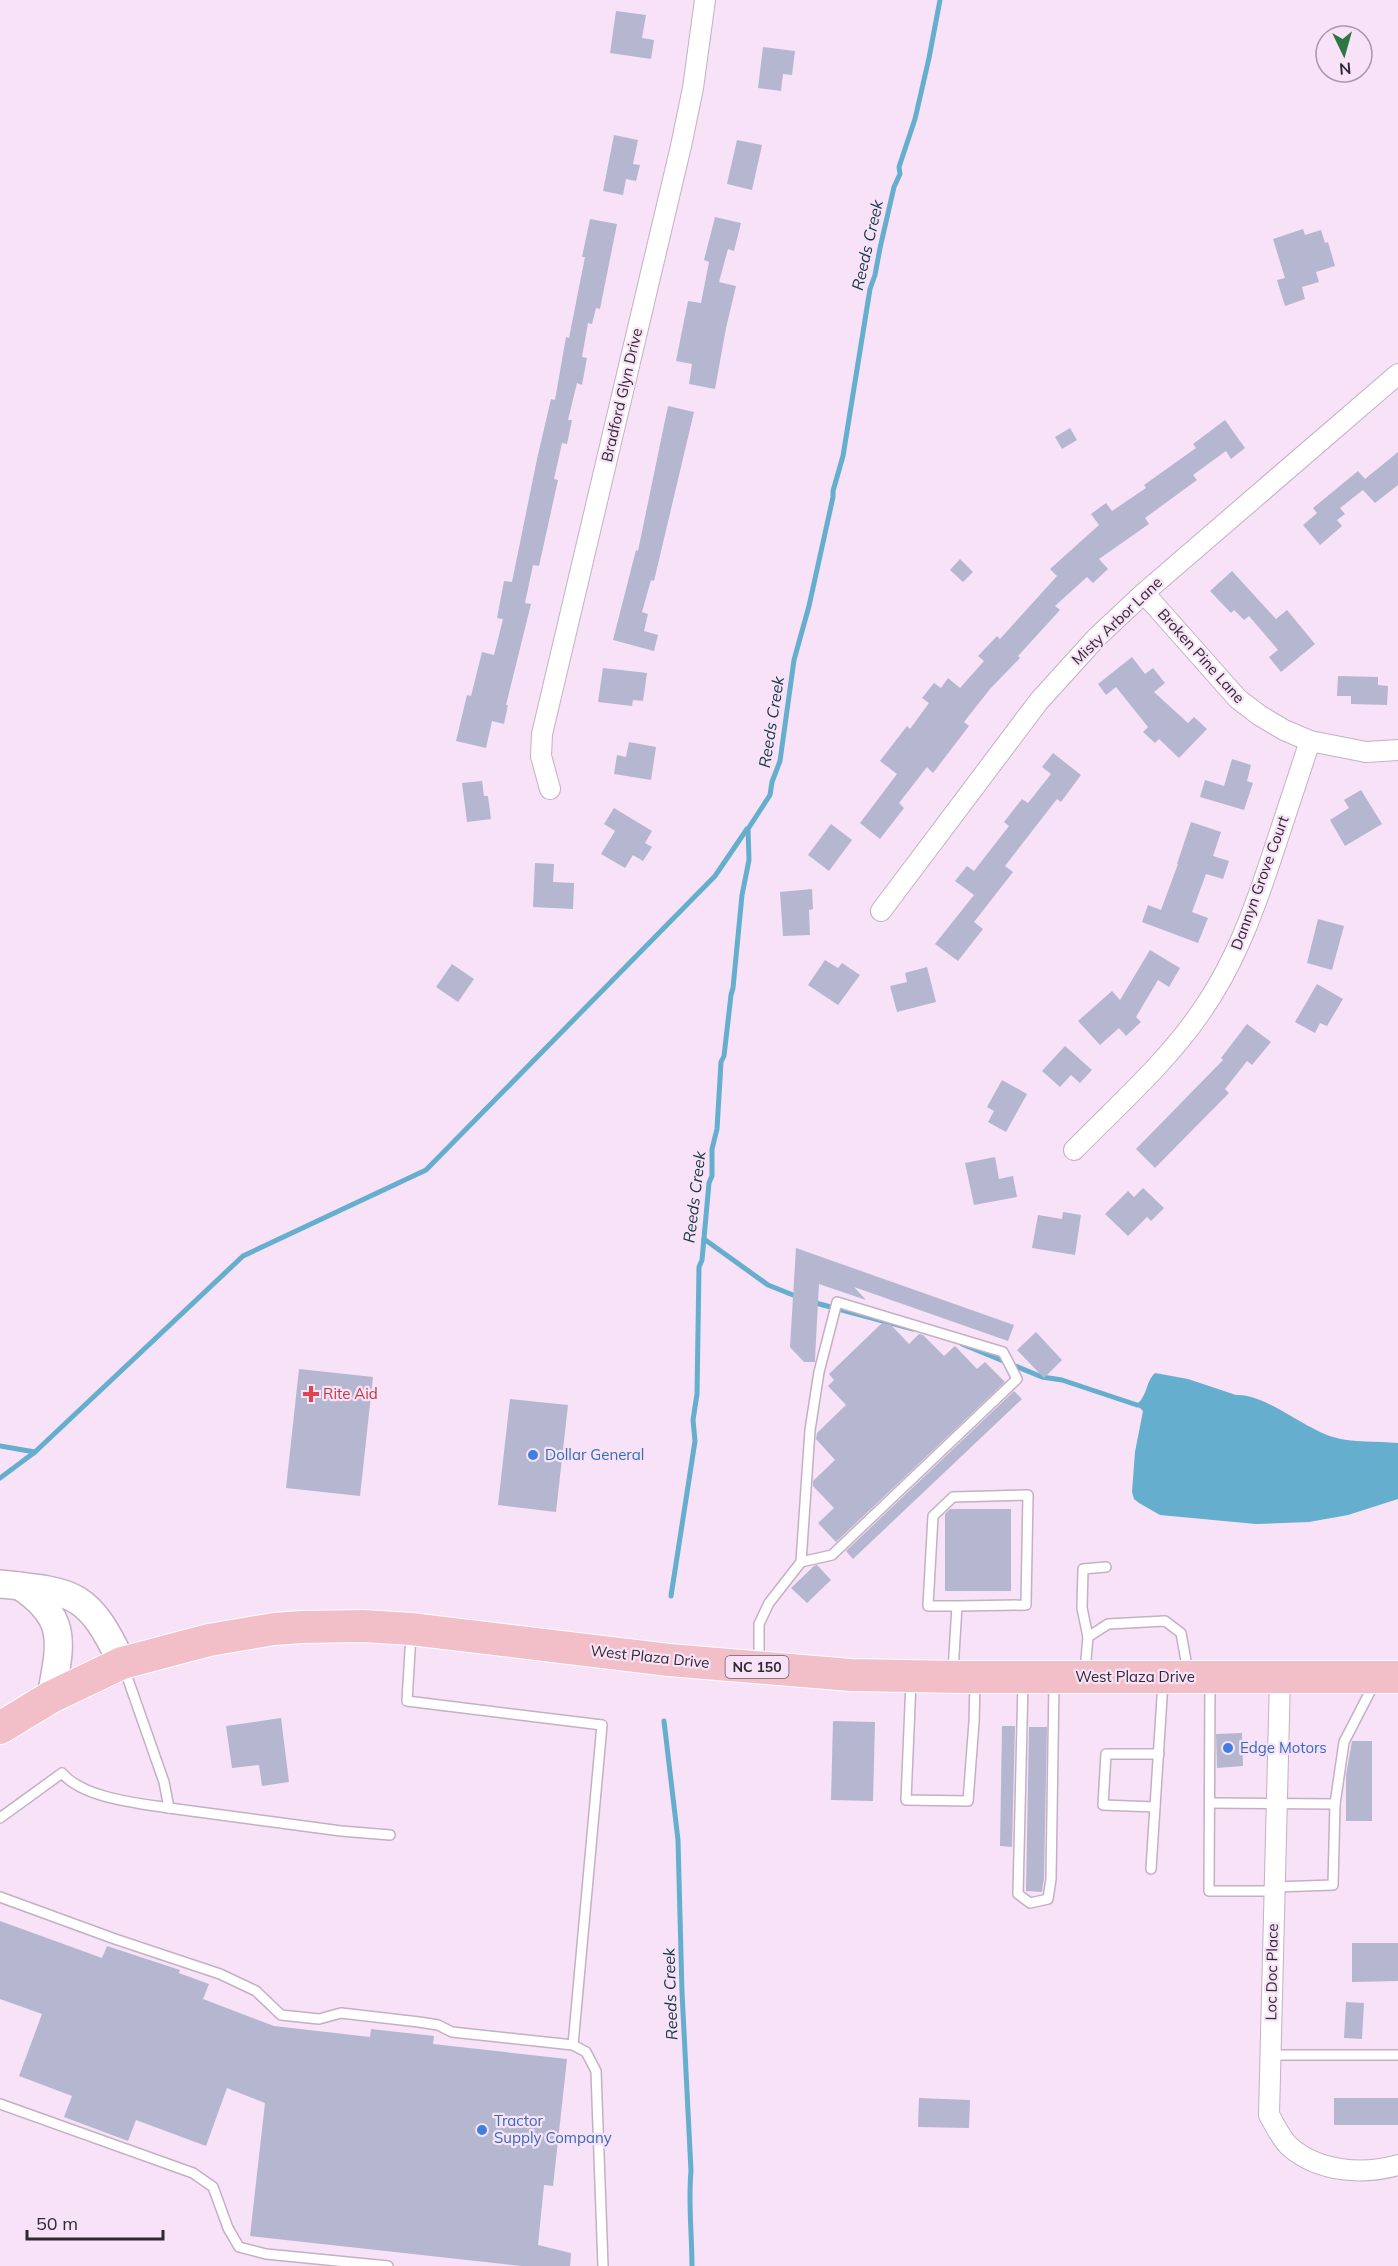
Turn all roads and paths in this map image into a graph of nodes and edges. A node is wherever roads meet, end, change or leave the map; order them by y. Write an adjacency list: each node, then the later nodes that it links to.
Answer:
1 (705, 0): 6 (street, Bradford Glyn Drive)
2 (1398, 374): 3 (street, Misty Arbor Lane)
3 (1144, 592): 4 (street, Broken Pine Lane); 7 (street, Misty Arbor Lane)
4 (1311, 741): 5 (street, Broken Pine Lane); 8 (street, Dannyn Grove Court)
5 (1398, 750)
6 (550, 789)
7 (881, 911)
8 (1074, 1150)
9 (801, 1563): 9 (lane); 16 (lane)
10 (1106, 1567): 14 (lane)
11 (10, 1585): 15 (street); 23 (street)
12 (957, 1606): 12 (lane); 18 (lane)
13 (411, 1629): 15 (main road, West Plaza Drive / NC 150); 16 (main road, West Plaza Drive / NC 150); 36 (lane)
14 (1088, 1637): 19 (lane); 20 (lane)
15 (122, 1663): 23 (main road, NC 150); 30 (lane)
16 (759, 1668): 17 (main road, West Plaza Drive / NC 150)
17 (911, 1676): 18 (main road, West Plaza Drive / NC 150); 18 (lane)
18 (964, 1676): 19 (main road, West Plaza Drive / NC 150)
19 (1054, 1677): 19 (lane); 20 (main road, West Plaza Drive / NC 150)
20 (1187, 1677): 21 (main road, West Plaza Drive / NC 150); 25 (lane); 26 (lane)
21 (1280, 1677): 22 (main road, West Plaza Drive / NC 150); 27 (street, Loc Doc Place)
22 (1388, 1677): 28 (lane)
23 (51, 1697): 24 (main road, NC 150)
24 (0, 1728)
25 (1159, 1754): 29 (lane); 29 (lane)
26 (1210, 1803): 27 (lane); 34 (lane)
27 (1276, 1804): 28 (lane); 34 (street, Loc Doc Place)
28 (1335, 1804): 34 (lane)
29 (1155, 1807): 33 (lane)
30 (169, 1808): 31 (lane); 32 (lane)
31 (0, 1818)
32 (390, 1835)
33 (1151, 1869)
34 (1274, 1889): 37 (street, Loc Doc Place)
35 (0, 1897): 36 (lane)
36 (573, 2044): 42 (lane)
37 (1270, 2055): 38 (lane); 40 (street, Loc Doc Place)
38 (1398, 2055)
39 (0, 2104): 41 (lane)
40 (1398, 2165)
41 (388, 2266)
42 (603, 2266)

